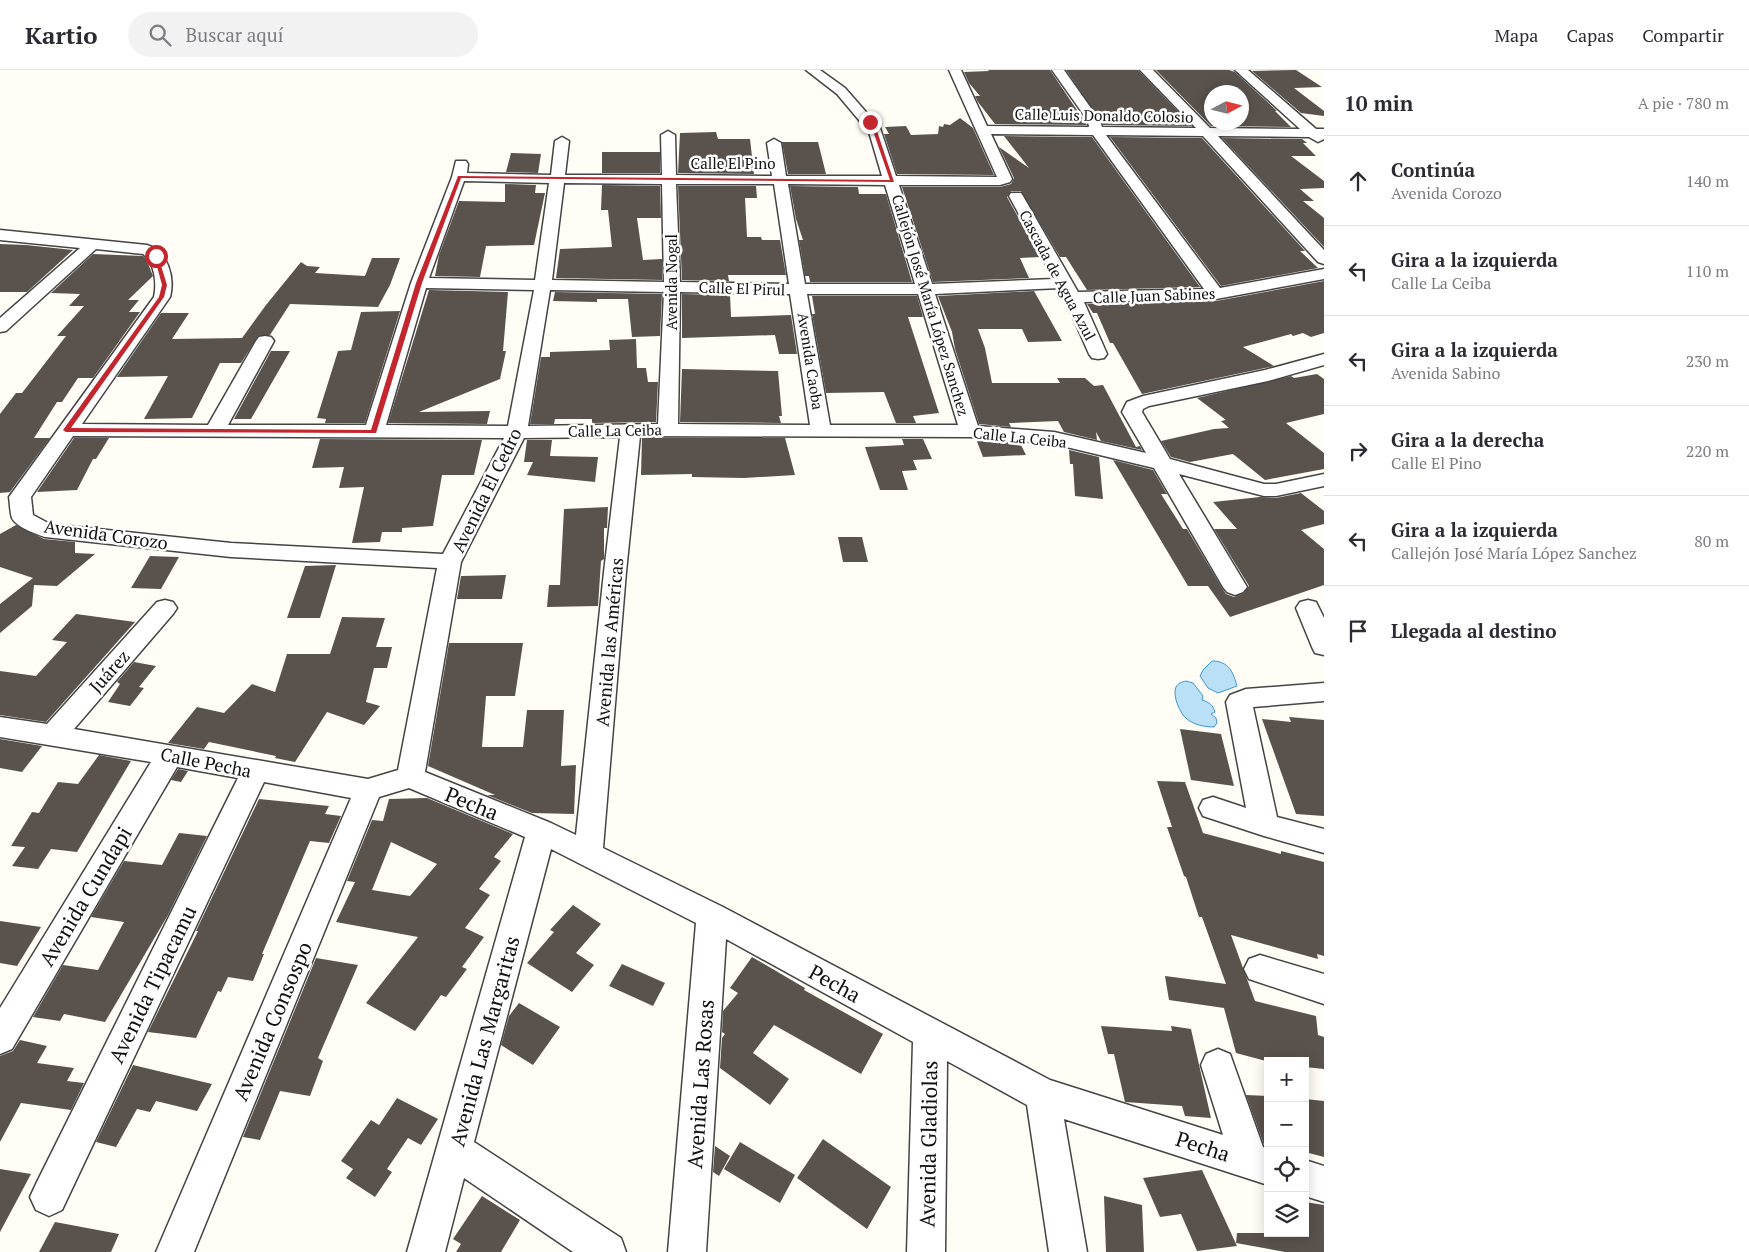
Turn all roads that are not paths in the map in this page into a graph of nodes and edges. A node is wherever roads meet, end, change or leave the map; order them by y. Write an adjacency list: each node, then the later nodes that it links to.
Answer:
1 (812, 70): 18 (street, Callejón José María López Sanchez)
2 (955, 70): 7 (street)
3 (1045, 70): 8 (street)
4 (1058, 70): 8 (street)
5 (1146, 70): 9 (street)
6 (1241, 70): 10 (street)
7 (984, 130): 8 (street, Calle Luis Donaldo Colosio); 18 (street, Calle El Pino)
8 (1096, 130): 9 (street, Calle Luis Donaldo Colosio); 30 (street)
9 (1207, 132): 10 (street, Calle Luis Donaldo Colosio); 22 (street)
10 (1318, 133): 14 (street)
11 (668, 135): 16 (street, Avenida Nogal)
12 (562, 141): 15 (street, Avenida El Cedro)
13 (774, 143): 17 (street, Avenida Caoba)
14 (1324, 143)
15 (557, 179): 16 (street, Calle El Pino); 24 (street, Calle El Pino); 25 (street, Avenida El Cedro)
16 (670, 179): 17 (street, Calle El Pino); 26 (street, Avenida Nogal)
17 (781, 180): 18 (street, Calle El Pino); 27 (street, Avenida Caoba)
18 (892, 181): 28 (street, Callejón José María López Sanchez)
19 (1016, 196): 29 (street, Cascada de Agua Azul)
20 (0, 235): 21 (street)
21 (92, 245): 31 (street); 35 (street, Avenida Corozo)
22 (1324, 259)
23 (1324, 274): 30 (street, Calle Juan Sabines)
24 (419, 283): 25 (street, Calle El Pirul); 40 (street)
25 (543, 285): 26 (street, Calle El Pirul); 41 (street, Avenida El Cedro)
26 (672, 286): 27 (street, Calle El Pirul); 38 (street, Avenida Nogal)
27 (800, 289): 28 (street, Calle El Pirul); 39 (street, Avenida Caoba)
28 (924, 289): 29 (street, Calle El Pirul); 42 (street, Callejón José María López Sanchez)
29 (1069, 290): 30 (street, Calle Juan Sabines); 33 (street, Cascada de Agua Azul)
30 (1216, 294)
31 (0, 327)
32 (265, 340): 36 (street)
33 (1098, 354)
34 (1324, 358): 43 (street)
35 (66, 430): 36 (street, Calle La Ceiba); 45 (street, Avenida Corozo)
36 (214, 430): 40 (street, Calle La Ceiba)
37 (631, 430): 38 (street, Calle La Ceiba); 41 (street, Calle La Ceiba); 61 (street, Avenida las Américas)
38 (668, 430): 39 (street, Calle La Ceiba)
39 (822, 430): 42 (street, Calle La Ceiba)
40 (374, 432): 41 (street, Calle La Ceiba)
41 (517, 432): 45 (street, Avenida El Cedro)
42 (970, 432): 43 (street, Calle La Ceiba)
43 (1161, 462): 44 (street, Calle La Ceiba); 46 (street)
44 (1324, 480)
45 (450, 562): 55 (street, Avenida El Cedro)
46 (1235, 587)
47 (165, 608): 52 (street, Juárez)
48 (1308, 608): 49 (street)
49 (1324, 647)
50 (1324, 692): 58 (street)
51 (0, 727): 52 (street, Calle Pecha)
52 (52, 734): 53 (street, Calle Pecha)
53 (170, 755): 54 (street, Calle Pecha); 66 (street, Avenida Cundapi)
54 (255, 772): 56 (street, Calle Pecha); 73 (street, Avenida Tipacamu)
55 (410, 777): 56 (street, Calle Pecha); 59 (street, Pecha)
56 (368, 790): 74 (street, Avenida Consospo)
57 (1213, 808): 58 (street)
58 (1264, 825): 60 (street)
59 (541, 831): 61 (street, Pecha); 69 (street, Avenida Las Margaritas)
60 (1324, 841)
61 (588, 854): 62 (street, Pecha)
62 (712, 916): 65 (street, Pecha); 77 (street, Avenida Las Rosas)
63 (1260, 969): 64 (street)
64 (1324, 989)
65 (930, 1035): 68 (street, Pecha); 78 (street, Avenida Gladiolas)
66 (0, 1038)
67 (1218, 1065): 70 (street)
68 (1043, 1095): 70 (street, Pecha); 79 (street)
69 (454, 1150): 75 (street, Avenida Las Margaritas); 76 (street)
70 (1259, 1164)
71 (1309, 1179): 72 (street)
72 (1324, 1184)
73 (49, 1196)
74 (175, 1252)
75 (426, 1252)
76 (607, 1252)
77 (687, 1252)
78 (926, 1252)
79 (1068, 1252)

